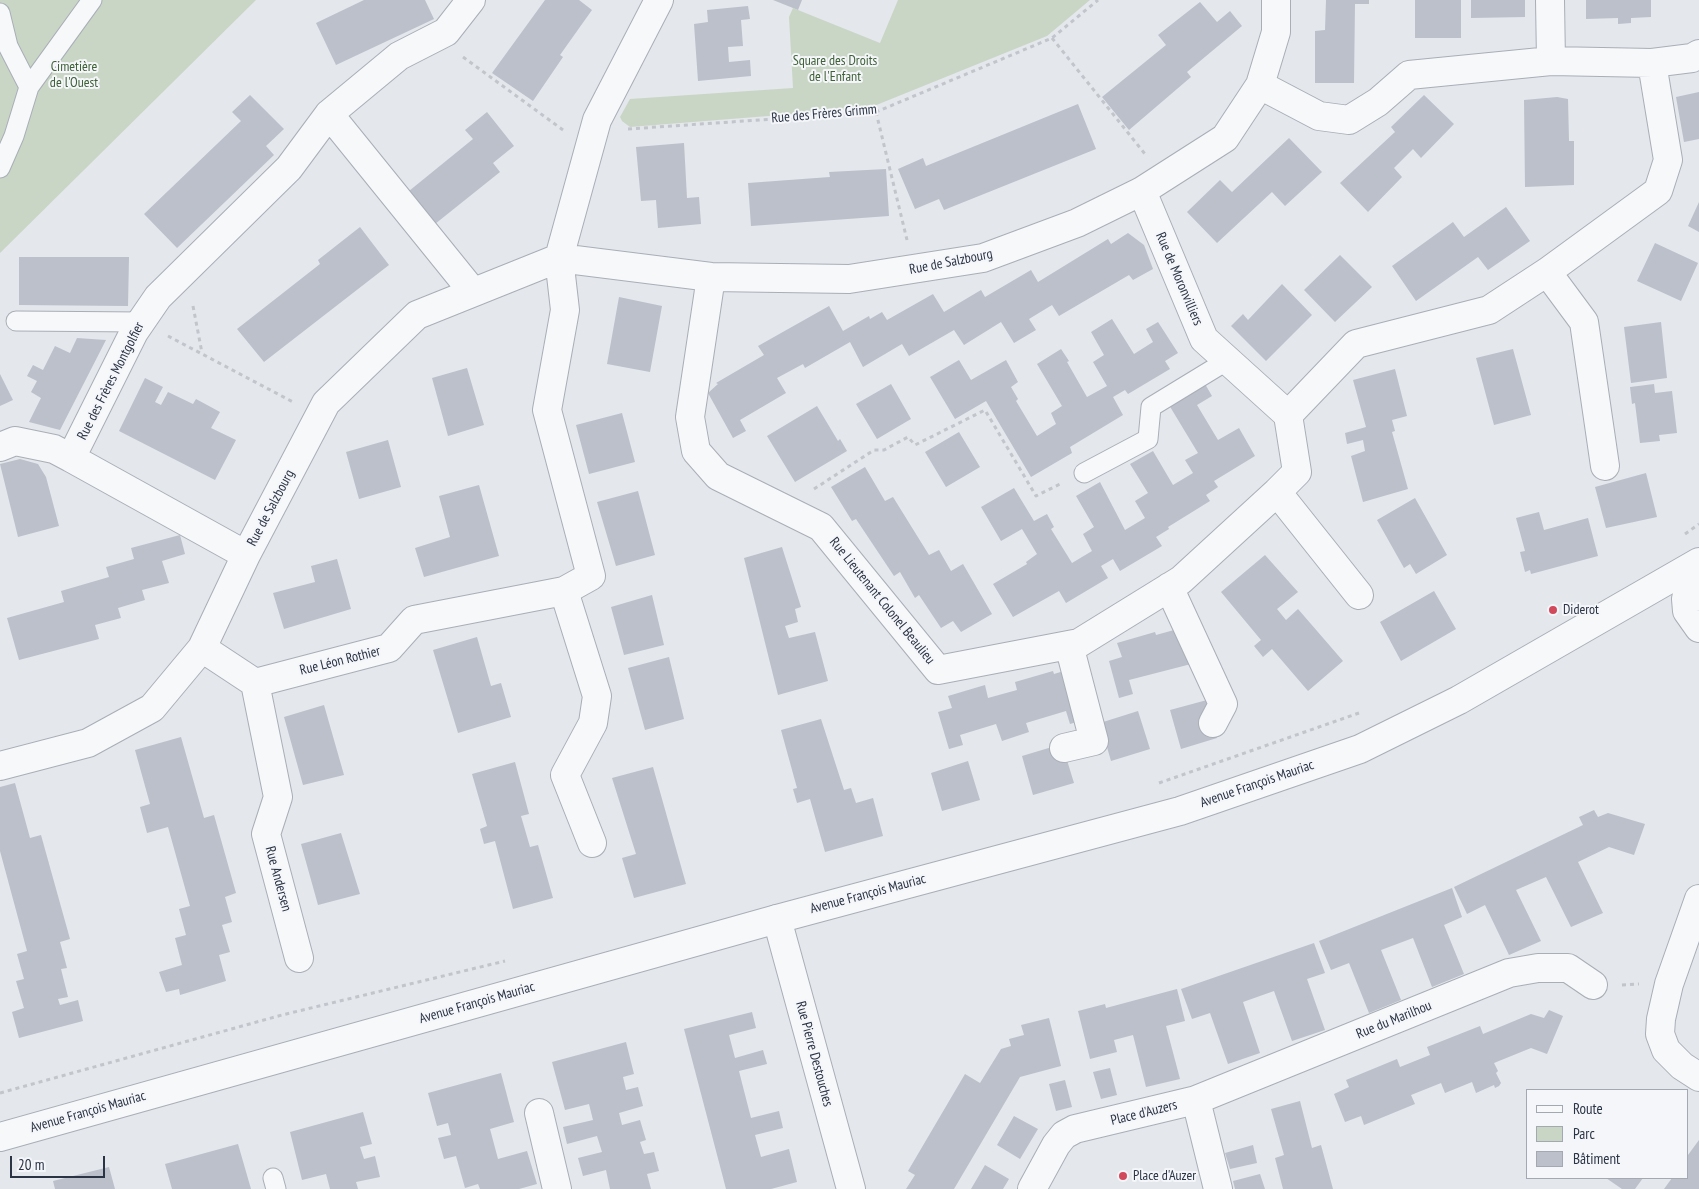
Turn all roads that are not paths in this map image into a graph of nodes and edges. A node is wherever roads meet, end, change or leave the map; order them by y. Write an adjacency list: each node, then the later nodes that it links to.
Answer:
1 (92, 0): 11 (lane)
2 (471, 0): 12 (street, Rue des Frères Montgolfier)
3 (659, 0): 15 (street)
4 (1276, 0): 10 (street, Rue de Salzbourg)
5 (1550, 0): 8 (street)
6 (0, 13): 11 (lane)
7 (1699, 54): 9 (street)
8 (1551, 62): 9 (street); 10 (street)
9 (1652, 63): 16 (street)
10 (1260, 85): 14 (street, Rue de Salzbourg)
11 (29, 87): 13 (lane)
12 (329, 114): 18 (street); 20 (street, Rue des Frères Montgolfier)
13 (0, 168)
14 (1153, 184): 17 (street, Rue de Salzbourg); 21 (street, Rue de Moronvilliers)
15 (559, 258): 17 (street, Rue de Salzbourg); 18 (street, Rue de Salzbourg); 33 (street, Rue Léon Rothier)
16 (1547, 272): 22 (street); 25 (street)
17 (711, 277): 37 (street, Rue Lieutenant Colonel Beaulieu)
18 (473, 292): 28 (street, Rue de Salzbourg)
19 (16, 321): 20 (lane)
20 (141, 322): 24 (street, Rue des Frères Montgolfier)
21 (1228, 360): 22 (street, Rue de Moronvilliers); 26 (lane)
22 (1288, 415): 27 (street, Rue Lieutenant Colonel Beaulieu)
23 (0, 447): 24 (street)
24 (71, 458): 28 (street)
25 (1605, 466)
26 (1084, 472)
27 (1277, 492): 31 (street, Rue Lieutenant Colonel Beaulieu); 34 (street)
28 (246, 555): 38 (street, Rue de Salzbourg)
29 (1699, 562): 32 (street, Avenue François Mauriac)
30 (1699, 574): 35 (street)
31 (1169, 587): 37 (street, Rue Lieutenant Colonel Beaulieu); 40 (street)
32 (1657, 587): 35 (street); 45 (street, Avenue François Mauriac)
33 (564, 591): 39 (street, Rue Léon Rothier); 43 (street)
34 (1359, 595)
35 (1686, 600): 36 (street)
36 (1699, 628)
37 (1069, 645): 41 (street)
38 (202, 648): 39 (street); 42 (street, Rue de Salzbourg)
39 (255, 683): 46 (street, Rue Andersen)
40 (1213, 723)
41 (1064, 748)
42 (0, 766)
43 (592, 843)
44 (1699, 899): 48 (street)
45 (777, 919): 51 (street, Avenue François Mauriac); 53 (street, Rue Pierre Destouches)
46 (300, 958)
47 (1594, 985): 49 (street, Rue du Marilhou)
48 (1699, 1077)
49 (1196, 1100): 54 (street, Place d'Auzers); 55 (street, Place d'Auzers)
50 (539, 1113): 52 (street)
51 (0, 1137)
52 (557, 1189)
53 (851, 1189)
54 (1032, 1189)
55 (1218, 1189)

